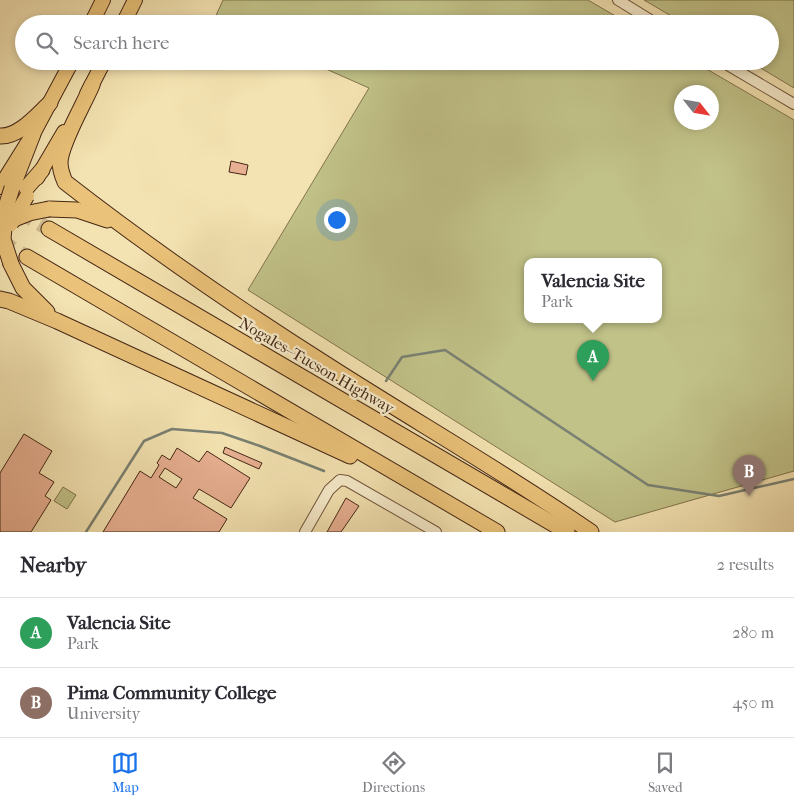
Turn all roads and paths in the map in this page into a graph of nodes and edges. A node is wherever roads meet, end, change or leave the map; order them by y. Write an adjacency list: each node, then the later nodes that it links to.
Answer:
1 (103, 0): 4 (main road)
2 (135, 0): 5 (main road)
3 (618, 0): 6 (street)
4 (96, 15)
5 (128, 15)
6 (642, 15)
7 (67, 70): 11 (main road)
8 (100, 70): 10 (main road)
9 (736, 70): 12 (street)
10 (92, 85): 15 (main road); 18 (highway)
11 (50, 103): 13 (main road); 14 (highway)
12 (794, 104)
13 (33, 134): 16 (highway)
14 (0, 136)
15 (42, 170): 16 (highway)
16 (13, 189): 17 (highway)
17 (4, 225): 18 (highway, bridge); 22 (highway, bridge)
18 (124, 228): 28 (highway)
19 (48, 229): 27 (highway, Nogales–Tucson Highway)
20 (27, 257): 23 (highway)
21 (0, 299): 22 (highway)
22 (57, 321): 23 (highway)
23 (430, 493): 26 (highway)
24 (305, 532): 25 (street)
25 (436, 532)
26 (497, 532)
27 (568, 532)
28 (591, 532)

